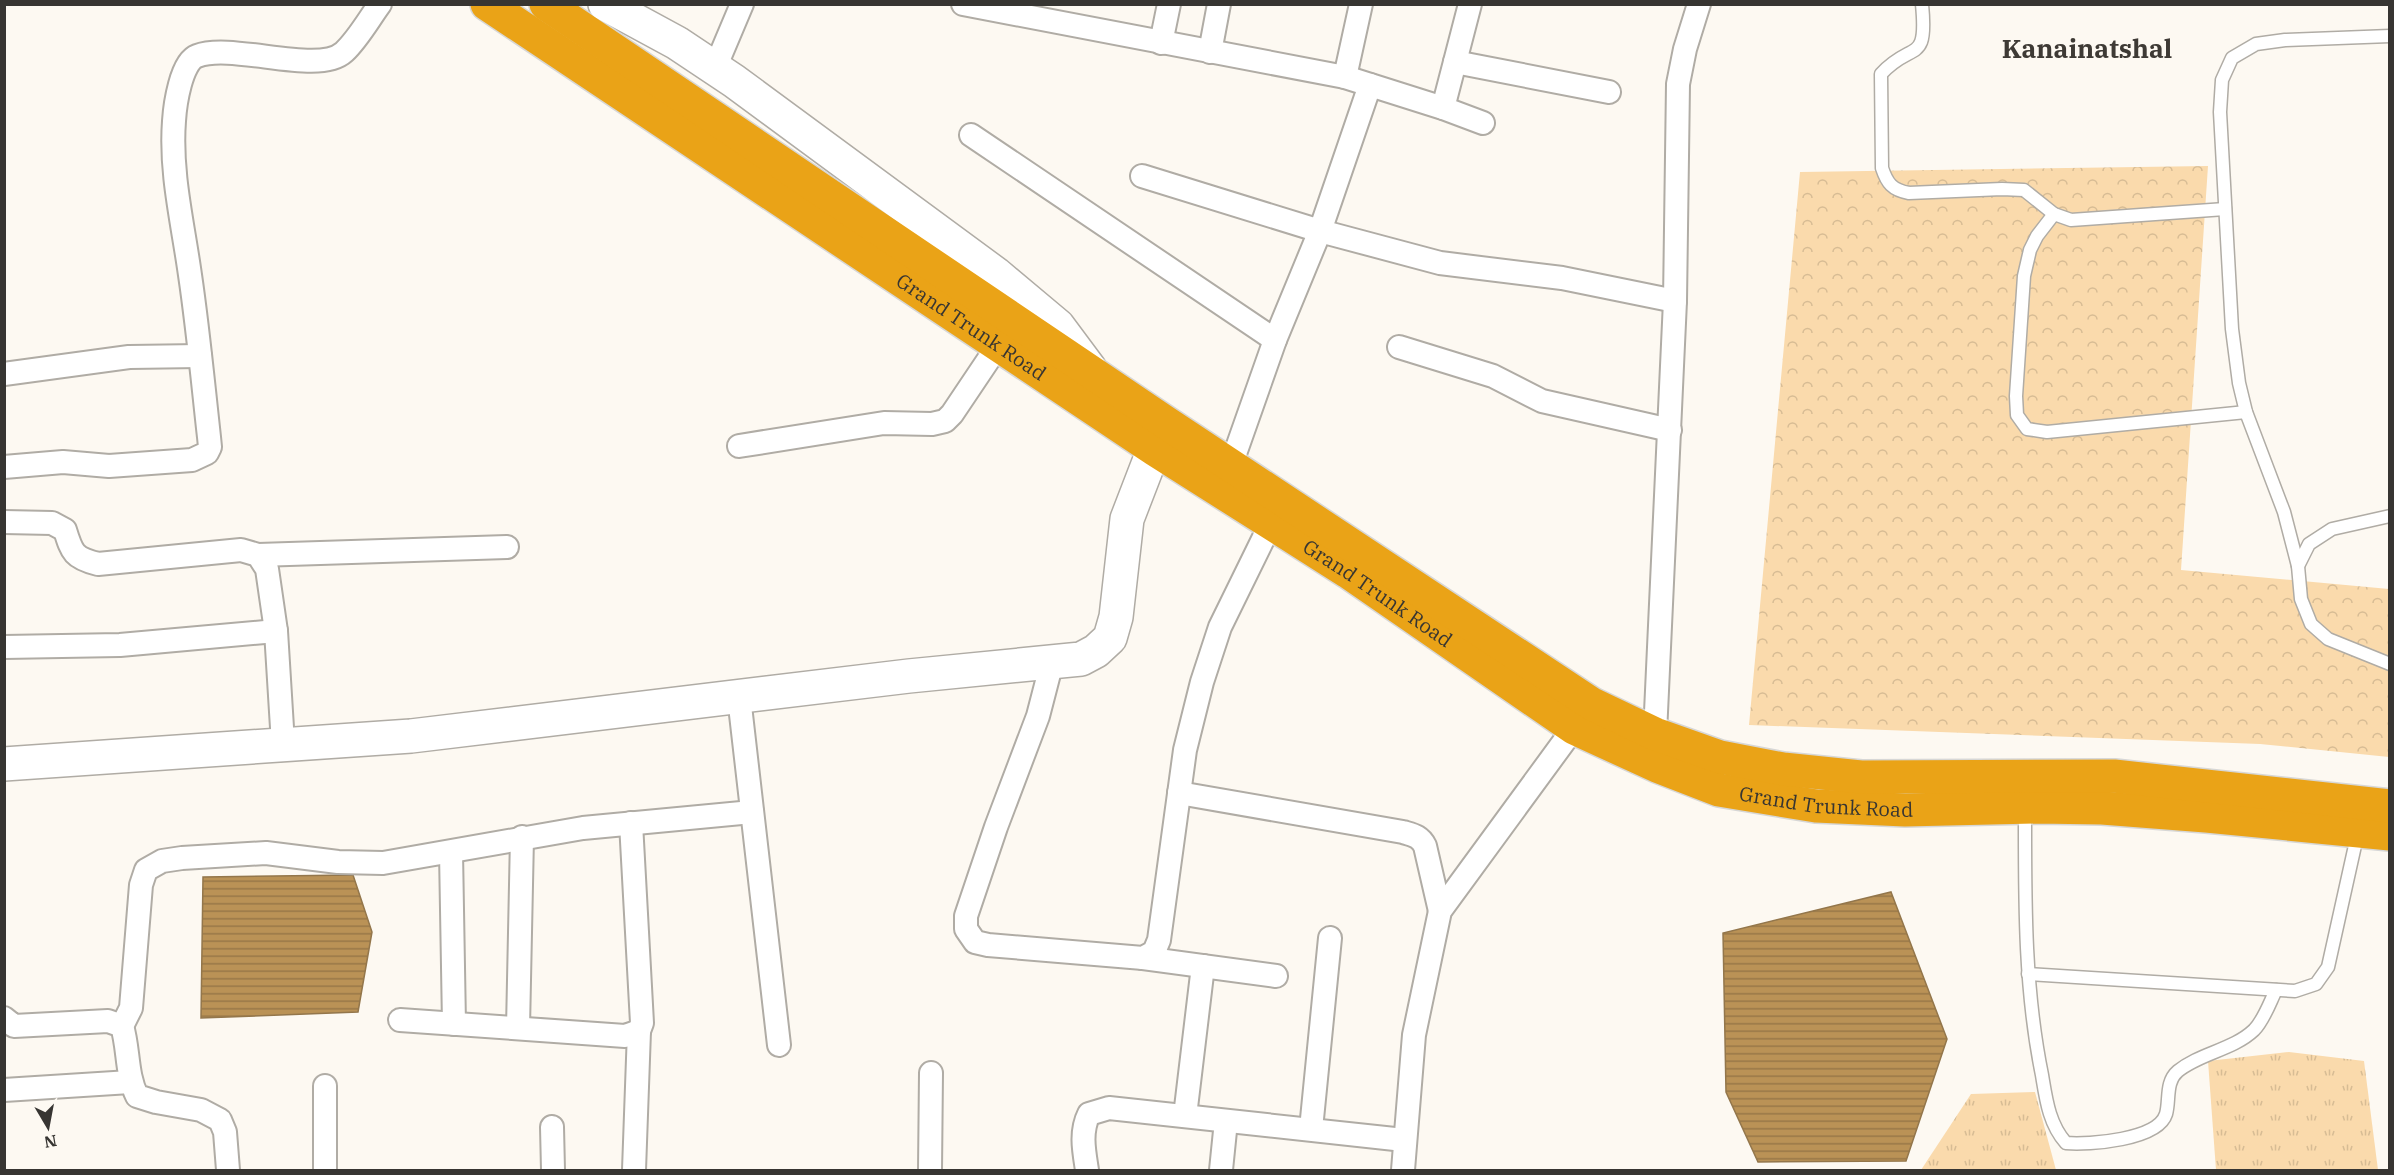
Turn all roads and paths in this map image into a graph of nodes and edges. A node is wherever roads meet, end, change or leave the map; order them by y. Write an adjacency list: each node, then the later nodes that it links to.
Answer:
1 (380, 4): 34 (street)
2 (466, 4): 14 (street)
3 (546, 4): 35 (highway, Grand Trunk Road)
4 (605, 4): 19 (street)
5 (742, 4): 19 (street)
6 (963, 4): 13 (street)
7 (1169, 4): 16 (street)
8 (1219, 4): 17 (street)
9 (1361, 4): 20 (street)
10 (1470, 4): 18 (street)
11 (1699, 4): 30 (street)
12 (1922, 4): 28 (lane)
13 (1031, 11): 16 (street)
14 (498, 12): 32 (highway, Grand Trunk Road)
15 (2390, 36): 27 (lane)
16 (1161, 43): 17 (street)
17 (1210, 52): 20 (street)
18 (1455, 62): 22 (street); 23 (street)
19 (715, 68): 35 (street)
20 (1345, 77): 21 (street)
21 (1370, 85): 23 (street); 29 (street)
22 (1609, 92)
23 (1443, 108): 24 (street)
24 (1483, 123)
25 (970, 135): 31 (street)
26 (1142, 176): 29 (street)
27 (2225, 209): 28 (lane); 37 (lane)
28 (2054, 214): 37 (lane)
29 (1320, 231): 30 (street); 31 (street)
30 (1675, 301): 38 (street)
31 (1275, 340): 41 (street)
32 (999, 345): 39 (street); 40 (highway, Grand Trunk Road)
33 (1399, 347): 38 (street)
34 (200, 356): 36 (street); 42 (street)
35 (1092, 373): 41 (highway, Grand Trunk Road)
36 (4, 374)
37 (2246, 412): 48 (lane)
38 (1670, 430): 55 (street)
39 (739, 446)
40 (1154, 449): 45 (highway, Grand Trunk Road); 51 (street)
41 (1231, 465): 54 (highway, Grand Trunk Road)
42 (4, 467)
43 (2390, 516): 48 (lane)
44 (4, 522): 47 (street)
45 (1271, 523): 54 (highway, Grand Trunk Road); 58 (street)
46 (507, 547): 47 (street)
47 (258, 555): 49 (street)
48 (2298, 567): 52 (lane)
49 (276, 631): 50 (street); 56 (street)
50 (4, 647)
51 (1052, 662): 53 (street); 68 (street)
52 (2390, 664)
53 (739, 697): 56 (street); 61 (street)
54 (1583, 716): 55 (highway, Grand Trunk Road); 60 (highway, Grand Trunk Road); 66 (street)
55 (1654, 734): 59 (highway, Grand Trunk Road)
56 (283, 744): 57 (street)
57 (4, 764)
58 (1179, 793): 66 (street); 68 (street)
59 (2390, 806)
60 (2025, 807): 63 (highway, Grand Trunk Road); 70 (lane)
61 (752, 812): 62 (street); 79 (street)
62 (631, 824): 64 (street); 78 (street)
63 (2374, 832): 72 (lane)
64 (522, 837): 65 (street); 77 (street)
65 (451, 852): 75 (street); 76 (street)
66 (1440, 911): 88 (street)
67 (1329, 938): 87 (street)
68 (1143, 958): 69 (street)
69 (1203, 966): 71 (street); 84 (street)
70 (2028, 974): 72 (lane); 72 (lane)
71 (1276, 976)
72 (2276, 990)
73 (4, 1018): 76 (street)
74 (399, 1020): 75 (street)
75 (454, 1023): 77 (street)
76 (122, 1026): 81 (street)
77 (518, 1028): 78 (street)
78 (639, 1031): 92 (street)
79 (779, 1045)
80 (932, 1074): 93 (street)
81 (130, 1082): 83 (street); 89 (street)
82 (325, 1086): 90 (street)
83 (4, 1090)
84 (1185, 1116): 85 (street); 94 (street)
85 (1226, 1120): 87 (street); 95 (street)
86 (552, 1127): 91 (street)
87 (1311, 1130): 88 (street)
88 (1404, 1140): 96 (street)
89 (228, 1170)
90 (325, 1170)
91 (553, 1170)
92 (634, 1170)
93 (930, 1170)
94 (1087, 1170)
95 (1221, 1170)
96 (1402, 1170)

